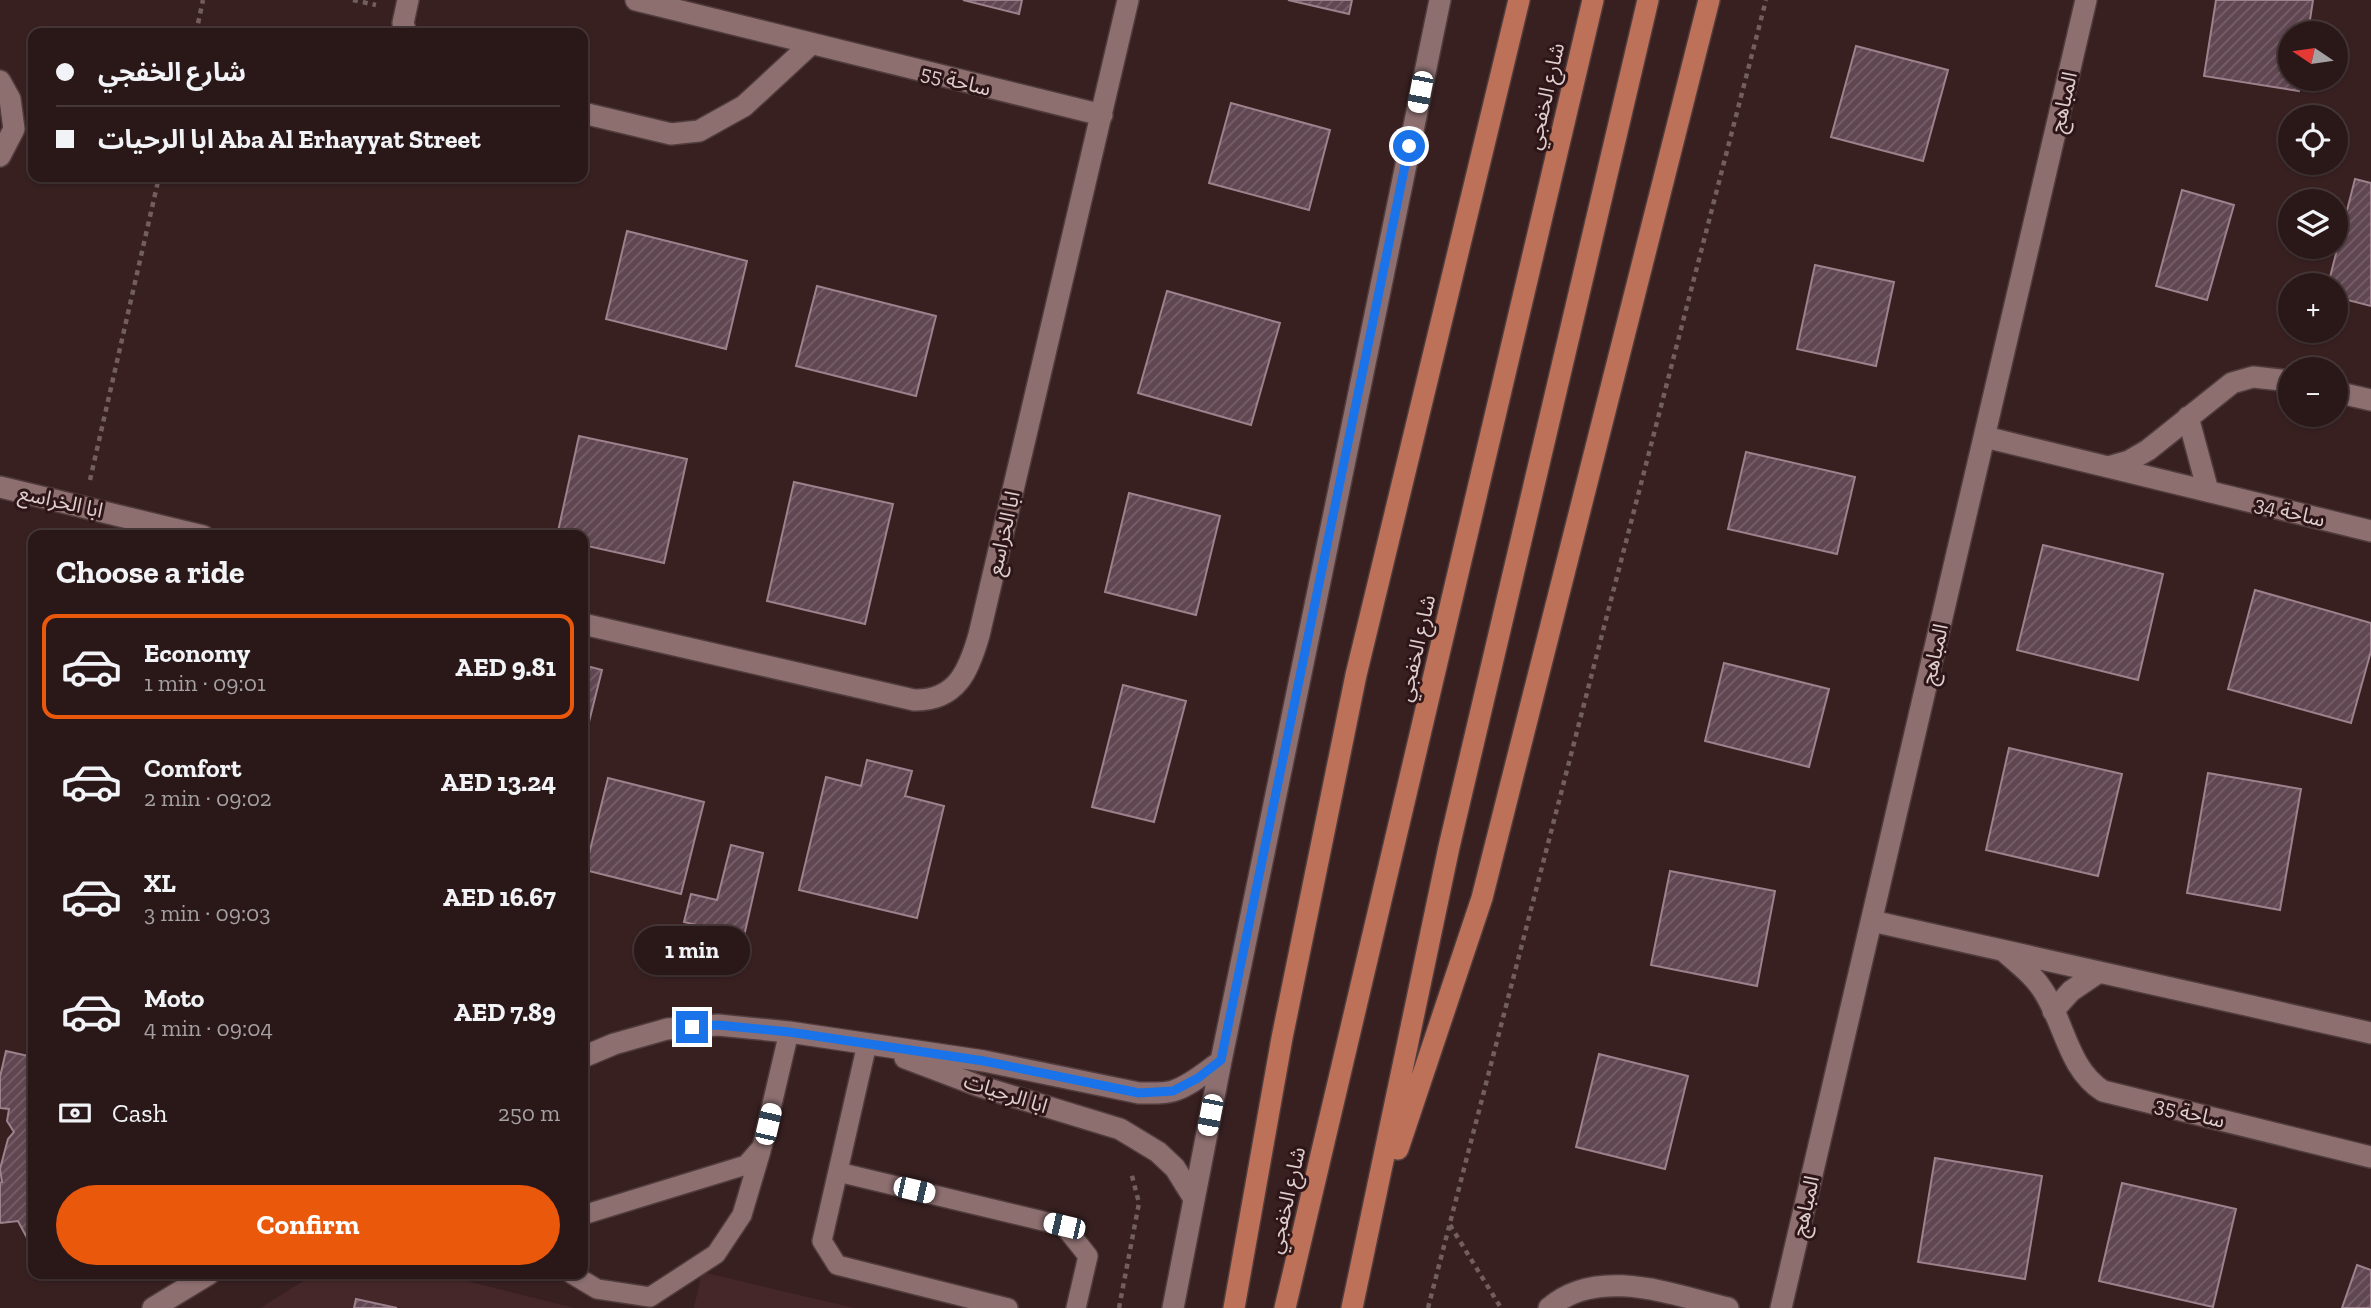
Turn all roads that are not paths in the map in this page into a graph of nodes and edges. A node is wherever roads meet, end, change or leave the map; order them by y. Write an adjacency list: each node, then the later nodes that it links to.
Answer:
1 (408, 0): 10 (street)
2 (636, 0): 11 (street, ساحة 55)
3 (1128, 0): 14 (street, ابا الخراسع)
4 (1440, 0): 35 (street)
5 (1519, 0): 48 (highway)
6 (1593, 0): 49 (highway, شارع الخفجي)
7 (1648, 0): 41 (highway)
8 (1709, 0): 41 (highway)
9 (2086, 0): 20 (street, المباهج)
10 (404, 28)
11 (811, 44): 13 (street); 14 (street, ساحة 55)
12 (0, 81): 15 (street)
13 (588, 114)
14 (1102, 115): 26 (street, ابا الخراسع)
15 (0, 156)
16 (2278, 380): 19 (street)
17 (2348, 395): 18 (street)
18 (2371, 400)
19 (2188, 417): 21 (street); 23 (street)
20 (1985, 437): 21 (street, ساحة 34); 27 (street, المباهج)
21 (2106, 467): 23 (street, ساحة 34)
22 (0, 487): 24 (street, ابا الخراسع)
23 (2208, 491): 25 (street, ساحة 34)
24 (178, 530)
25 (2371, 531)
26 (588, 625)
27 (1872, 921): 28 (street); 53 (street, المباهج)
28 (2004, 951): 29 (street); 30 (street, ساحة 35)
29 (2099, 972): 30 (street); 32 (street)
30 (2053, 1011): 37 (street, ساحة 35)
31 (789, 1032): 33 (street); 34 (street); 36 (lane)
32 (2371, 1033)
33 (867, 1044): 35 (street, ابا الرحيات); 38 (lane); 39 (street, ابا الرحيات)
34 (588, 1054)
35 (1221, 1060): 39 (street)
36 (762, 1147): 40 (lane); 43 (lane)
37 (2371, 1157)
38 (838, 1172): 45 (lane); 46 (lane)
39 (1194, 1196): 47 (street)
40 (588, 1214)
41 (1368, 1241): 50 (highway)
42 (201, 1279): 44 (street)
43 (580, 1279)
44 (153, 1308)
45 (1008, 1308)
46 (1076, 1308)
47 (1173, 1308)
48 (1234, 1308)
49 (1286, 1308)
50 (1353, 1308)
51 (1549, 1308): 52 (street)
52 (1728, 1308)
53 (1781, 1308)

